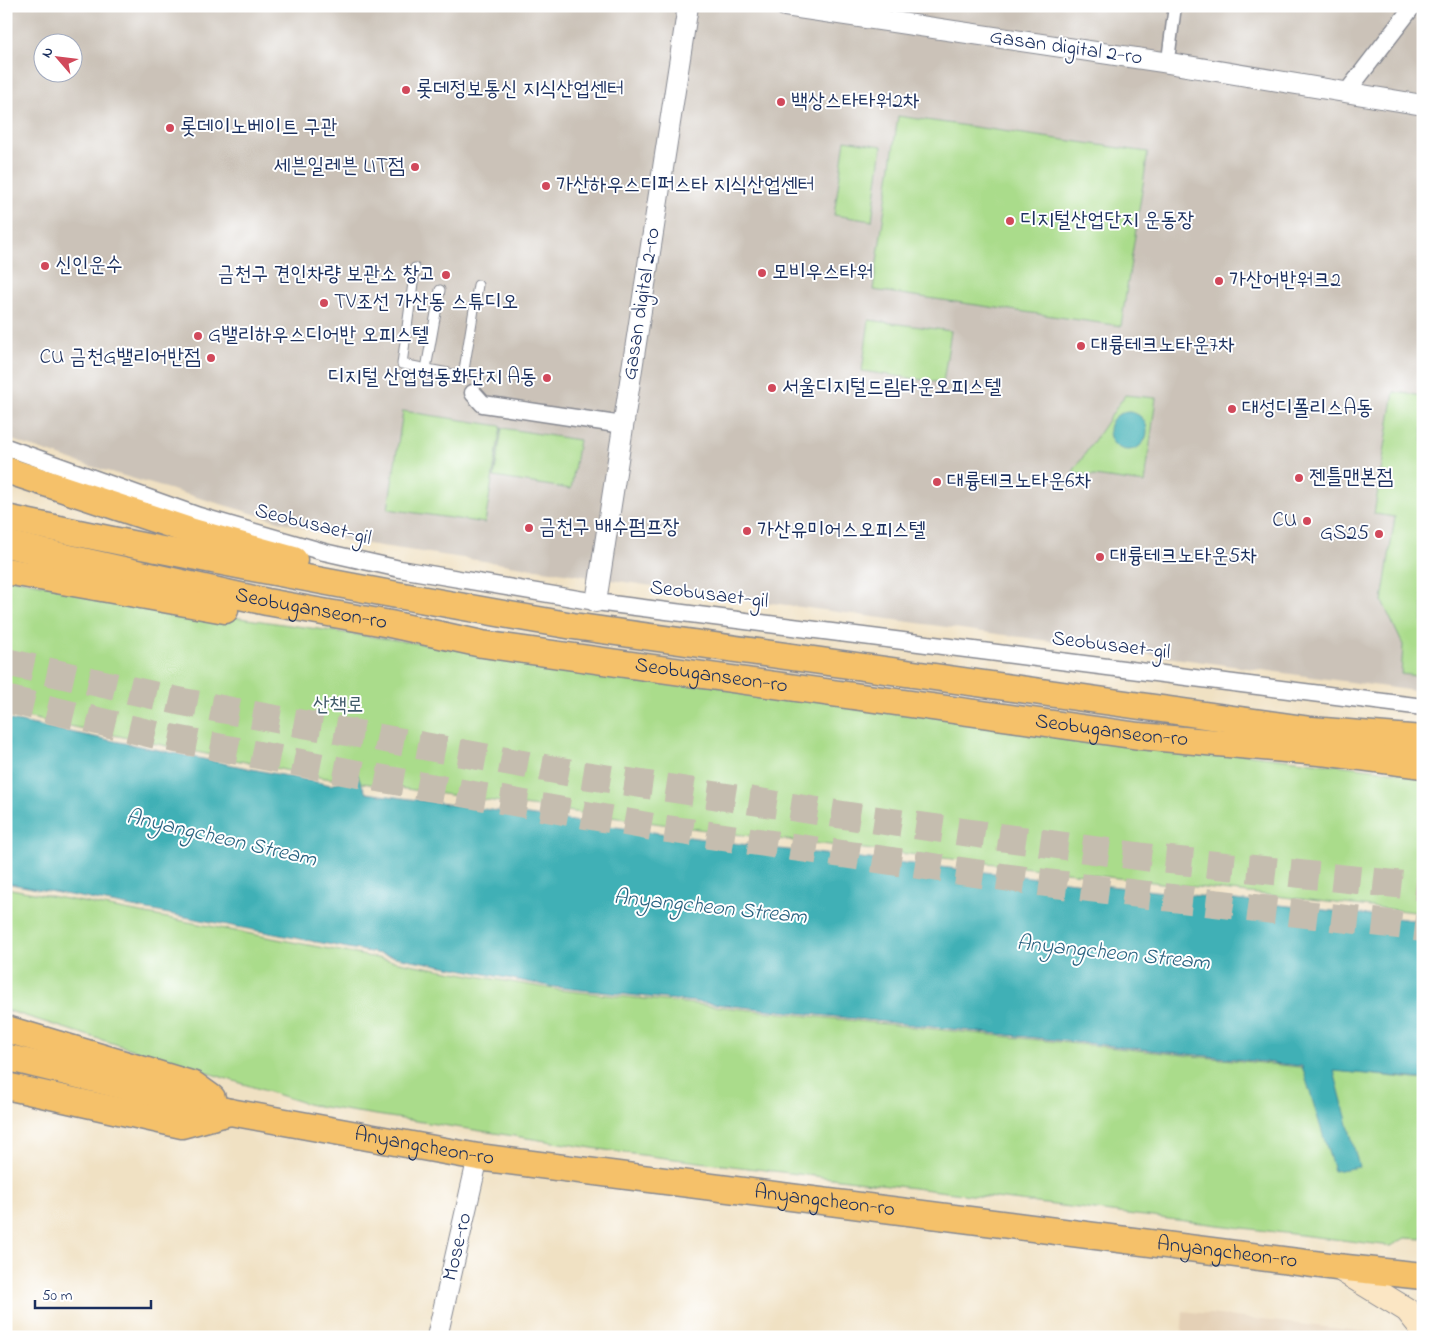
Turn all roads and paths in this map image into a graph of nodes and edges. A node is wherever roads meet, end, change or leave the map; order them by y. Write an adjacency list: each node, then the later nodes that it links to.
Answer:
1 (688, 6): 13 (street, Gasan digital 2-ro)
2 (785, 6): 6 (street, Gasan digital 2-ro)
3 (1175, 6): 5 (street)
4 (1414, 6): 6 (street)
5 (1168, 52)
6 (1346, 93): 7 (street, Gasan digital 2-ro)
7 (1421, 103)
8 (415, 268): 11 (lane)
9 (478, 285): 12 (lane)
10 (440, 290): 11 (lane)
11 (426, 369): 12 (lane)
12 (468, 384): 13 (street)
13 (624, 425): 19 (street, Gasan digital 2-ro)
14 (6, 447): 19 (street, Seobusaet-gil)
15 (6, 470): 20 (main road)
16 (6, 518): 20 (main road, Seobuganseon-ro)
17 (6, 544): 21 (main road, Seobuganseon-ro)
18 (6, 571): 21 (main road)
19 (596, 602): 23 (street, Seobusaet-gil)
20 (490, 612): 22 (main road, Seobuganseon-ro)
21 (482, 644): 26 (main road, Seobuganseon-ro)
22 (1145, 705): 24 (main road); 25 (main road, Seobuganseon-ro)
23 (1423, 707)
24 (1423, 723)
25 (1423, 740)
26 (1423, 765)
27 (6, 1029): 30 (main road)
28 (6, 1057): 30 (main road, Anyangcheon-ro)
29 (6, 1086): 30 (main road)
30 (230, 1112): 31 (main road, Anyangcheon-ro)
31 (478, 1157): 32 (main road, Anyangcheon-ro); 35 (street, Mose-ro)
32 (1337, 1267): 33 (main road, Anyangcheon-ro); 34 (main road)
33 (1423, 1276)
34 (1423, 1330)
35 (437, 1337)

